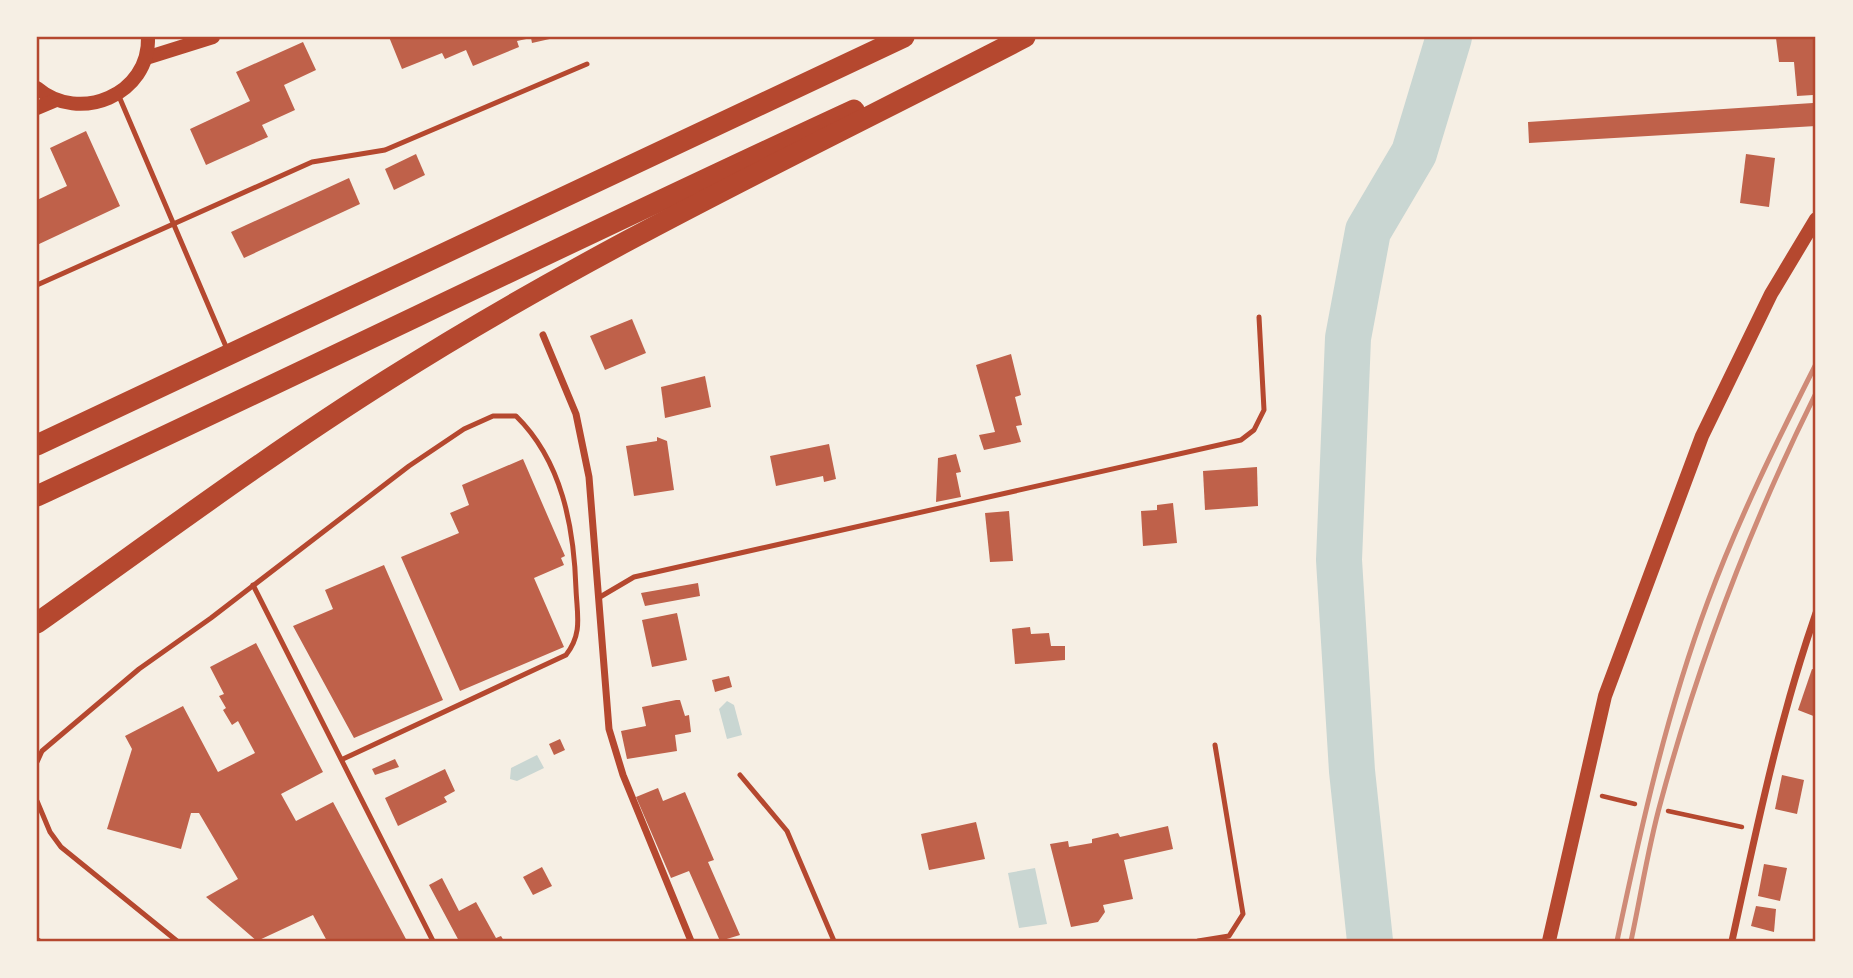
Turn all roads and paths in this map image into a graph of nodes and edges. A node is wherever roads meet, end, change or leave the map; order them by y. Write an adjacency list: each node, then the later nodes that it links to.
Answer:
1 (148, 37): 6 (main road)
2 (213, 37): 6 (main road)
3 (904, 37): 17 (highway)
4 (1013, 37): 19 (highway)
5 (1026, 37): 23 (highway)
6 (146, 58): 9 (main road)
7 (587, 64): 13 (lane)
8 (37, 88): 10 (main road)
9 (118, 94): 10 (main road); 13 (lane)
10 (56, 100): 11 (main road)
11 (37, 108)
12 (1816, 219): 28 (main road)
13 (174, 222): 14 (lane); 17 (lane)
14 (37, 285)
15 (1259, 317): 21 (lane)
16 (543, 335): 21 (street)
17 (229, 355): 18 (highway)
18 (37, 445)
19 (37, 496)
20 (253, 585): 25 (lane); 25 (lane); 26 (lane)
21 (600, 597): 36 (street)
22 (1816, 613): 32 (street)
23 (37, 623)
24 (1215, 745): 33 (lane)
25 (343, 759): 35 (lane)
26 (37, 762)
27 (740, 775): 37 (lane)
28 (1581, 792): 30 (path); 39 (main road)
29 (37, 801): 34 (lane)
30 (1635, 804)
31 (1668, 811): 32 (path)
32 (1756, 830): 40 (street)
33 (1231, 939): 38 (lane)
34 (177, 941)
35 (433, 941)
36 (691, 941)
37 (834, 941)
38 (1198, 941)
39 (1549, 941)
40 (1732, 941)

